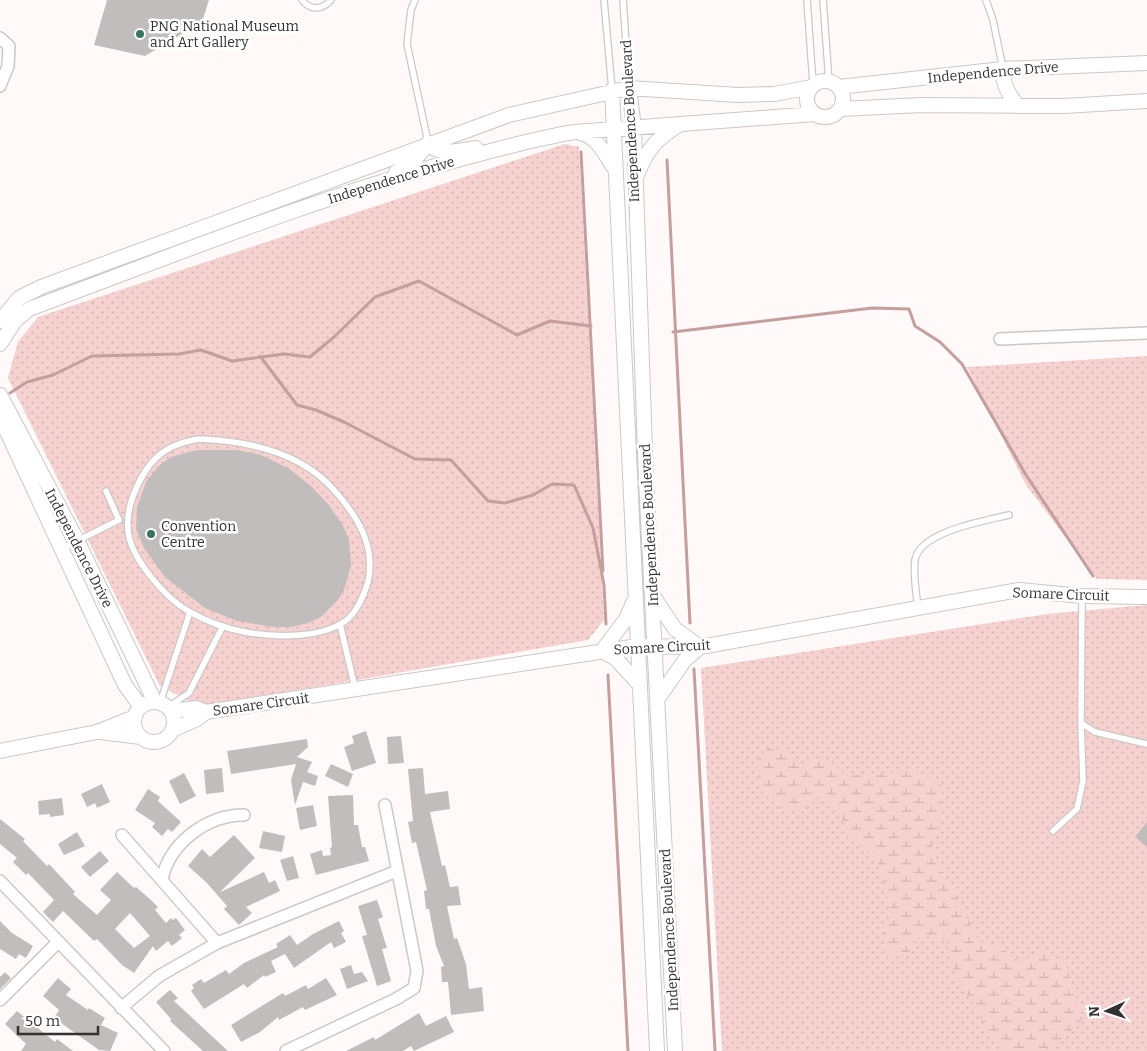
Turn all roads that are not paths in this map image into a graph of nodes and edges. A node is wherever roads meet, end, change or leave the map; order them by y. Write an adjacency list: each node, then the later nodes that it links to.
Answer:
1 (302, 0): 2 (lane)
2 (331, 0)
3 (415, 0): 25 (lane)
4 (604, 0): 16 (lane, Independence Boulevard)
5 (623, 0): 15 (lane, Independence Boulevard)
6 (807, 0): 13 (lane)
7 (823, 0): 12 (lane)
8 (986, 0): 11 (lane)
9 (0, 38): 14 (street)
10 (1147, 63): 11 (street, Independence Drive)
11 (1003, 69): 12 (street, Independence Drive); 18 (street)
12 (834, 84): 13 (street, Independence Drive); 19 (street)
13 (813, 85): 15 (street, Independence Drive); 20 (street)
14 (0, 86)
15 (629, 88): 16 (street, Independence Drive); 22 (street, Independence Boulevard)
16 (612, 90): 23 (street, Independence Boulevard); 25 (street, Independence Drive)
17 (1147, 101): 18 (street, Independence Drive)
18 (1018, 106): 19 (street, Independence Drive)
19 (840, 109): 20 (street, Independence Drive)
20 (815, 114): 21 (street, Independence Drive)
21 (680, 124): 22 (street, Independence Drive); 28 (street)
22 (634, 128): 23 (street, Independence Drive); 28 (street, Independence Boulevard)
23 (614, 130): 24 (street, Independence Drive); 27 (street, Independence Boulevard)
24 (575, 132): 26 (street, Independence Drive); 27 (street)
25 (428, 143): 26 (street); 29 (street); 30 (street, Independence Drive)
26 (508, 147): 29 (street, Independence Drive)
27 (614, 169): 45 (street, Independence Boulevard)
28 (634, 182): 42 (street, Independence Boulevard)
29 (378, 183): 33 (street, Independence Drive)
30 (0, 321)
31 (1147, 333): 32 (street)
32 (1000, 339)
33 (0, 344)
34 (0, 395): 40 (street, Independence Drive)
35 (0, 417): 41 (street, Independence Drive)
36 (106, 491): 38 (lane)
37 (1009, 515): 46 (lane)
38 (119, 520): 39 (lane); 40 (lane)
39 (128, 520): 47 (lane); 48 (lane)
40 (78, 542): 41 (lane); 57 (street, Independence Drive)
41 (61, 549): 58 (street, Independence Drive)
42 (652, 596): 51 (street, Independence Boulevard); 52 (street)
43 (1082, 596): 44 (street, Somare Circuit); 46 (street, Somare Circuit); 60 (lane)
44 (1147, 597)
45 (636, 598): 50 (street, Independence Boulevard); 53 (street)
46 (918, 607): 52 (street, Somare Circuit)
47 (190, 612): 49 (lane); 57 (lane)
48 (340, 624): 49 (lane); 55 (lane)
49 (223, 626): 57 (lane)
50 (638, 646): 51 (street, Somare Circuit); 53 (street, Somare Circuit); 54 (street, Independence Boulevard)
51 (655, 646): 52 (street, Somare Circuit); 56 (street, Independence Boulevard)
52 (700, 647): 56 (street)
53 (602, 651): 54 (street); 55 (street, Somare Circuit)
54 (640, 685): 79 (street, Independence Boulevard)
55 (355, 690): 59 (street, Somare Circuit)
56 (658, 697): 80 (street, Independence Boulevard)
57 (163, 706): 58 (street); 59 (street, Somare Circuit); 61 (street)
58 (138, 712): 62 (street); 63 (street)
59 (206, 712): 61 (street, Somare Circuit)
60 (1081, 723): 64 (lane); 68 (lane)
61 (172, 730): 63 (street)
62 (97, 732): 63 (street); 65 (street)
63 (141, 737)
64 (1147, 744)
65 (0, 751)
66 (386, 805): 70 (street)
67 (244, 816): 71 (street)
68 (1052, 831)
69 (122, 834): 71 (street)
70 (397, 871): 74 (street); 78 (street)
71 (162, 880): 74 (street)
72 (0, 881): 73 (street)
73 (57, 943): 75 (street); 76 (street)
74 (217, 943): 76 (street)
75 (0, 1000)
76 (121, 1008): 77 (street)
77 (164, 1051)
78 (286, 1051)
79 (657, 1051)
80 (676, 1051)

